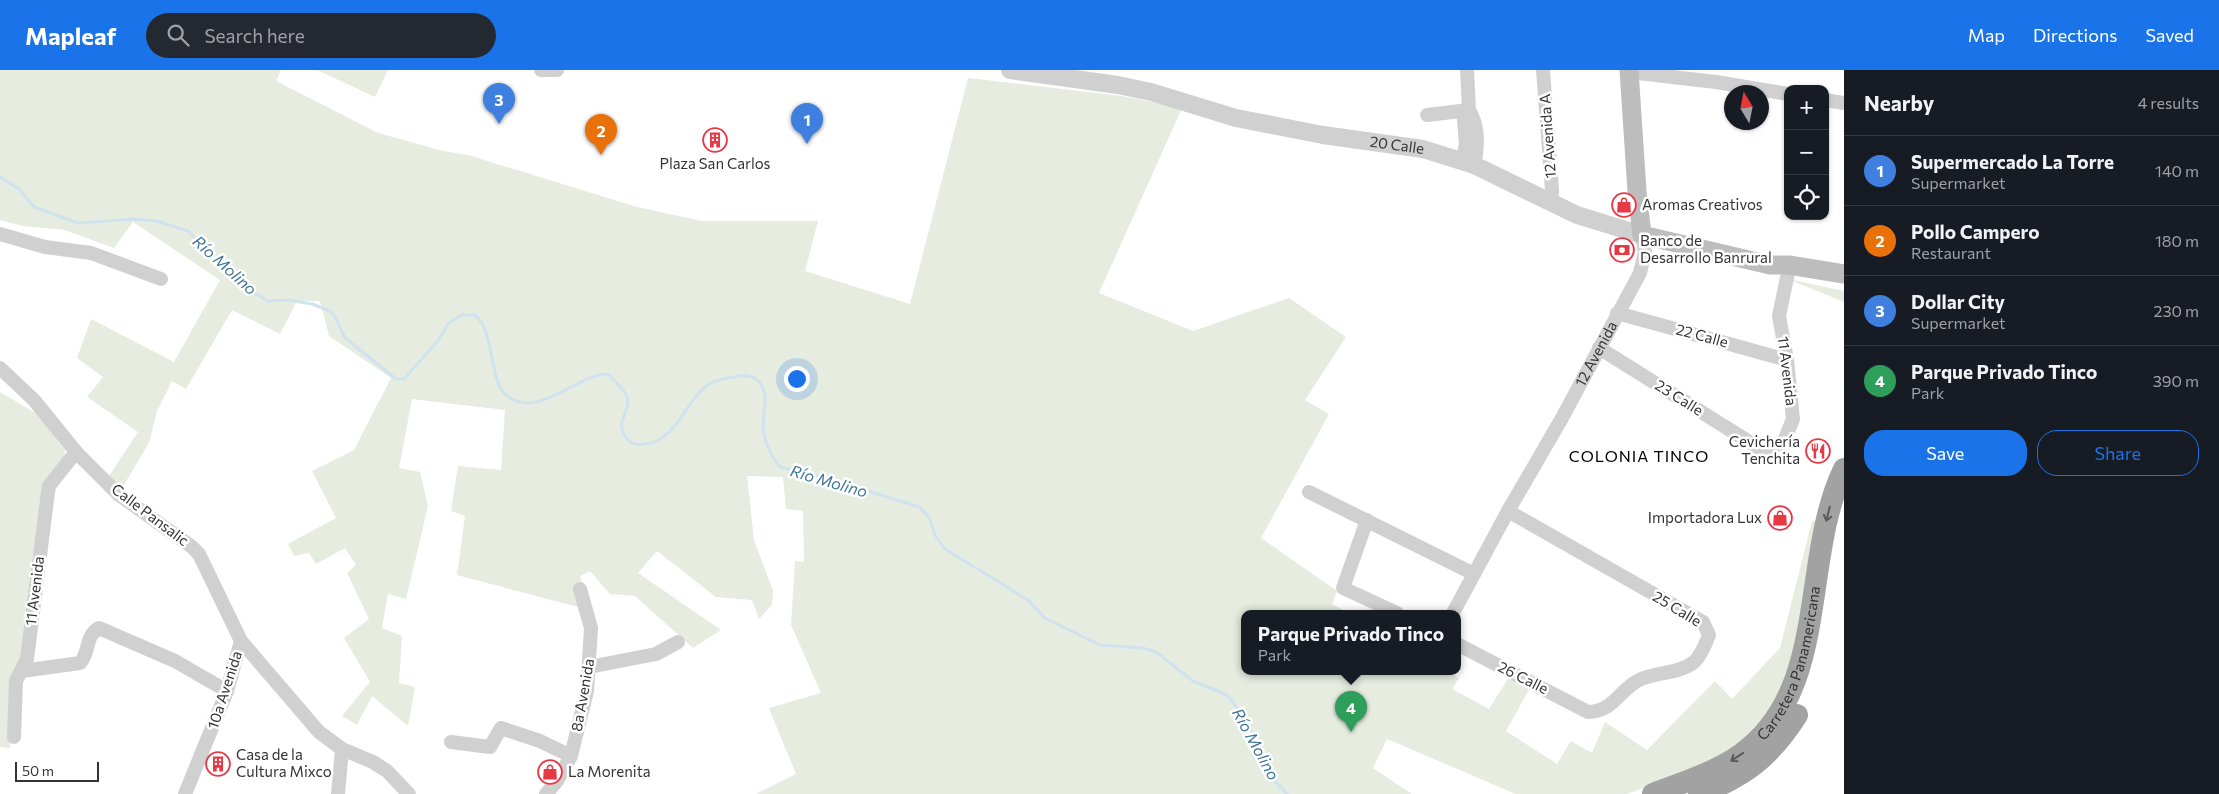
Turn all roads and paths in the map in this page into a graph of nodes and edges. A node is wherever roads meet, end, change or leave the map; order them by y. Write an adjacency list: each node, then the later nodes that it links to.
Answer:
1 (541, 70): 2 (street)
2 (558, 70)
3 (1010, 70): 7 (street, 20 Calle)
4 (1467, 70): 11 (street)
5 (1543, 70): 14 (street, 12 Avenida A)
6 (1629, 71): 8 (street); 16 (main road, 12 Avenida)
7 (1074, 74): 13 (street, 20 Calle)
8 (1784, 93)
9 (1829, 101): 10 (street)
10 (1844, 103)
11 (1469, 110): 12 (street); 13 (street)
12 (1427, 115)
13 (1468, 163): 14 (street, 20 Calle)
14 (1551, 203): 16 (street, 20 Calle)
15 (0, 234): 20 (street)
16 (1642, 235): 17 (main road, 20 Calle); 22 (street, 12 Avenida)
17 (1770, 265): 18 (main road, 20 Calle); 19 (main road, 20 Calle)
18 (1788, 273): 21 (main road, 20 Calle); 24 (street, 11 Avenida)
19 (1844, 274)
20 (161, 279)
21 (1844, 285)
22 (1617, 313): 23 (street, 12 Avenida); 24 (street, 22 Calle)
23 (1600, 348): 26 (street, 23 Calle); 30 (street, 12 Avenida)
24 (1787, 360): 26 (street, 11 Avenida)
25 (0, 368): 27 (street, Calle Pansalic)
26 (1759, 448)
27 (76, 452): 37 (street, Calle Pansalic); 41 (street, 11 Avenida)
28 (1844, 469): 52 (highway, Carretera Panamericana, one-way to 52)
29 (1310, 492): 32 (street)
30 (1508, 510): 33 (street, 12 Avenida); 43 (street, 25 Calle)
31 (1844, 514): 53 (highway, Carretera Panamericana)
32 (1367, 520): 33 (street); 35 (street)
33 (1474, 574): 36 (street, 12 Avenida)
34 (580, 589): 40 (street, 8a Avenida)
35 (1391, 610)
36 (1455, 610)
37 (241, 641): 42 (street, 10a Avenida); 46 (street, Calle Pansalic)
38 (678, 642): 40 (street)
39 (1461, 646): 43 (street, 26 Calle)
40 (589, 667): 47 (street, 8a Avenida)
41 (22, 671): 42 (street); 44 (street, 11 Avenida)
42 (227, 691): 48 (street, 10a Avenida)
43 (1588, 712)
44 (14, 736)
45 (451, 742): 47 (street)
46 (342, 749): 49 (street); 50 (street, Calle Pansalic)
47 (571, 756): 51 (street, 8a Avenida)
48 (185, 794)
49 (338, 794)
50 (409, 794)
51 (546, 794)
52 (1653, 794)
53 (1699, 794)

